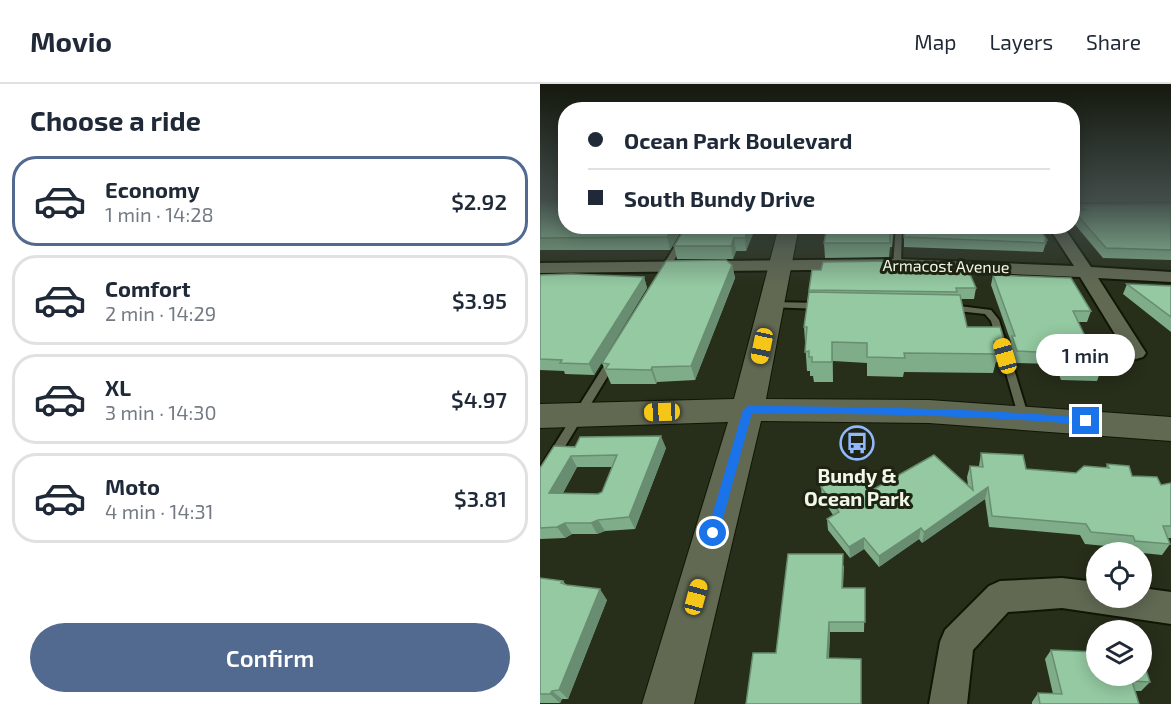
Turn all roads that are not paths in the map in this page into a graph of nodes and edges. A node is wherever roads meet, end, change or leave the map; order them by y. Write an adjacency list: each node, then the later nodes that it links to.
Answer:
1 (686, 234): 7 (lane)
2 (787, 234): 6 (main road)
3 (899, 234): 5 (lane)
4 (1060, 234): 9 (street)
5 (897, 264): 6 (street, Armacost Avenue); 9 (street, Armacost Avenue)
6 (779, 265): 7 (street, Armacost Avenue); 12 (main road)
7 (667, 266): 8 (street, Armacost Avenue); 11 (lane)
8 (540, 268)
9 (1086, 272): 10 (street, Armacost Avenue); 16 (street)
10 (1171, 277)
11 (657, 283)
12 (771, 305): 13 (lane); 17 (main road)
13 (832, 306)
14 (937, 308): 20 (lane)
15 (617, 351): 18 (lane)
16 (1136, 353)
17 (748, 410): 18 (main road); 20 (main road); 24 (main road)
18 (580, 415): 19 (main road); 22 (lane)
19 (540, 416)
20 (1023, 416): 21 (main road)
21 (1171, 429)
22 (540, 478)
23 (1171, 608): 25 (street)
24 (668, 704)
25 (948, 704)

